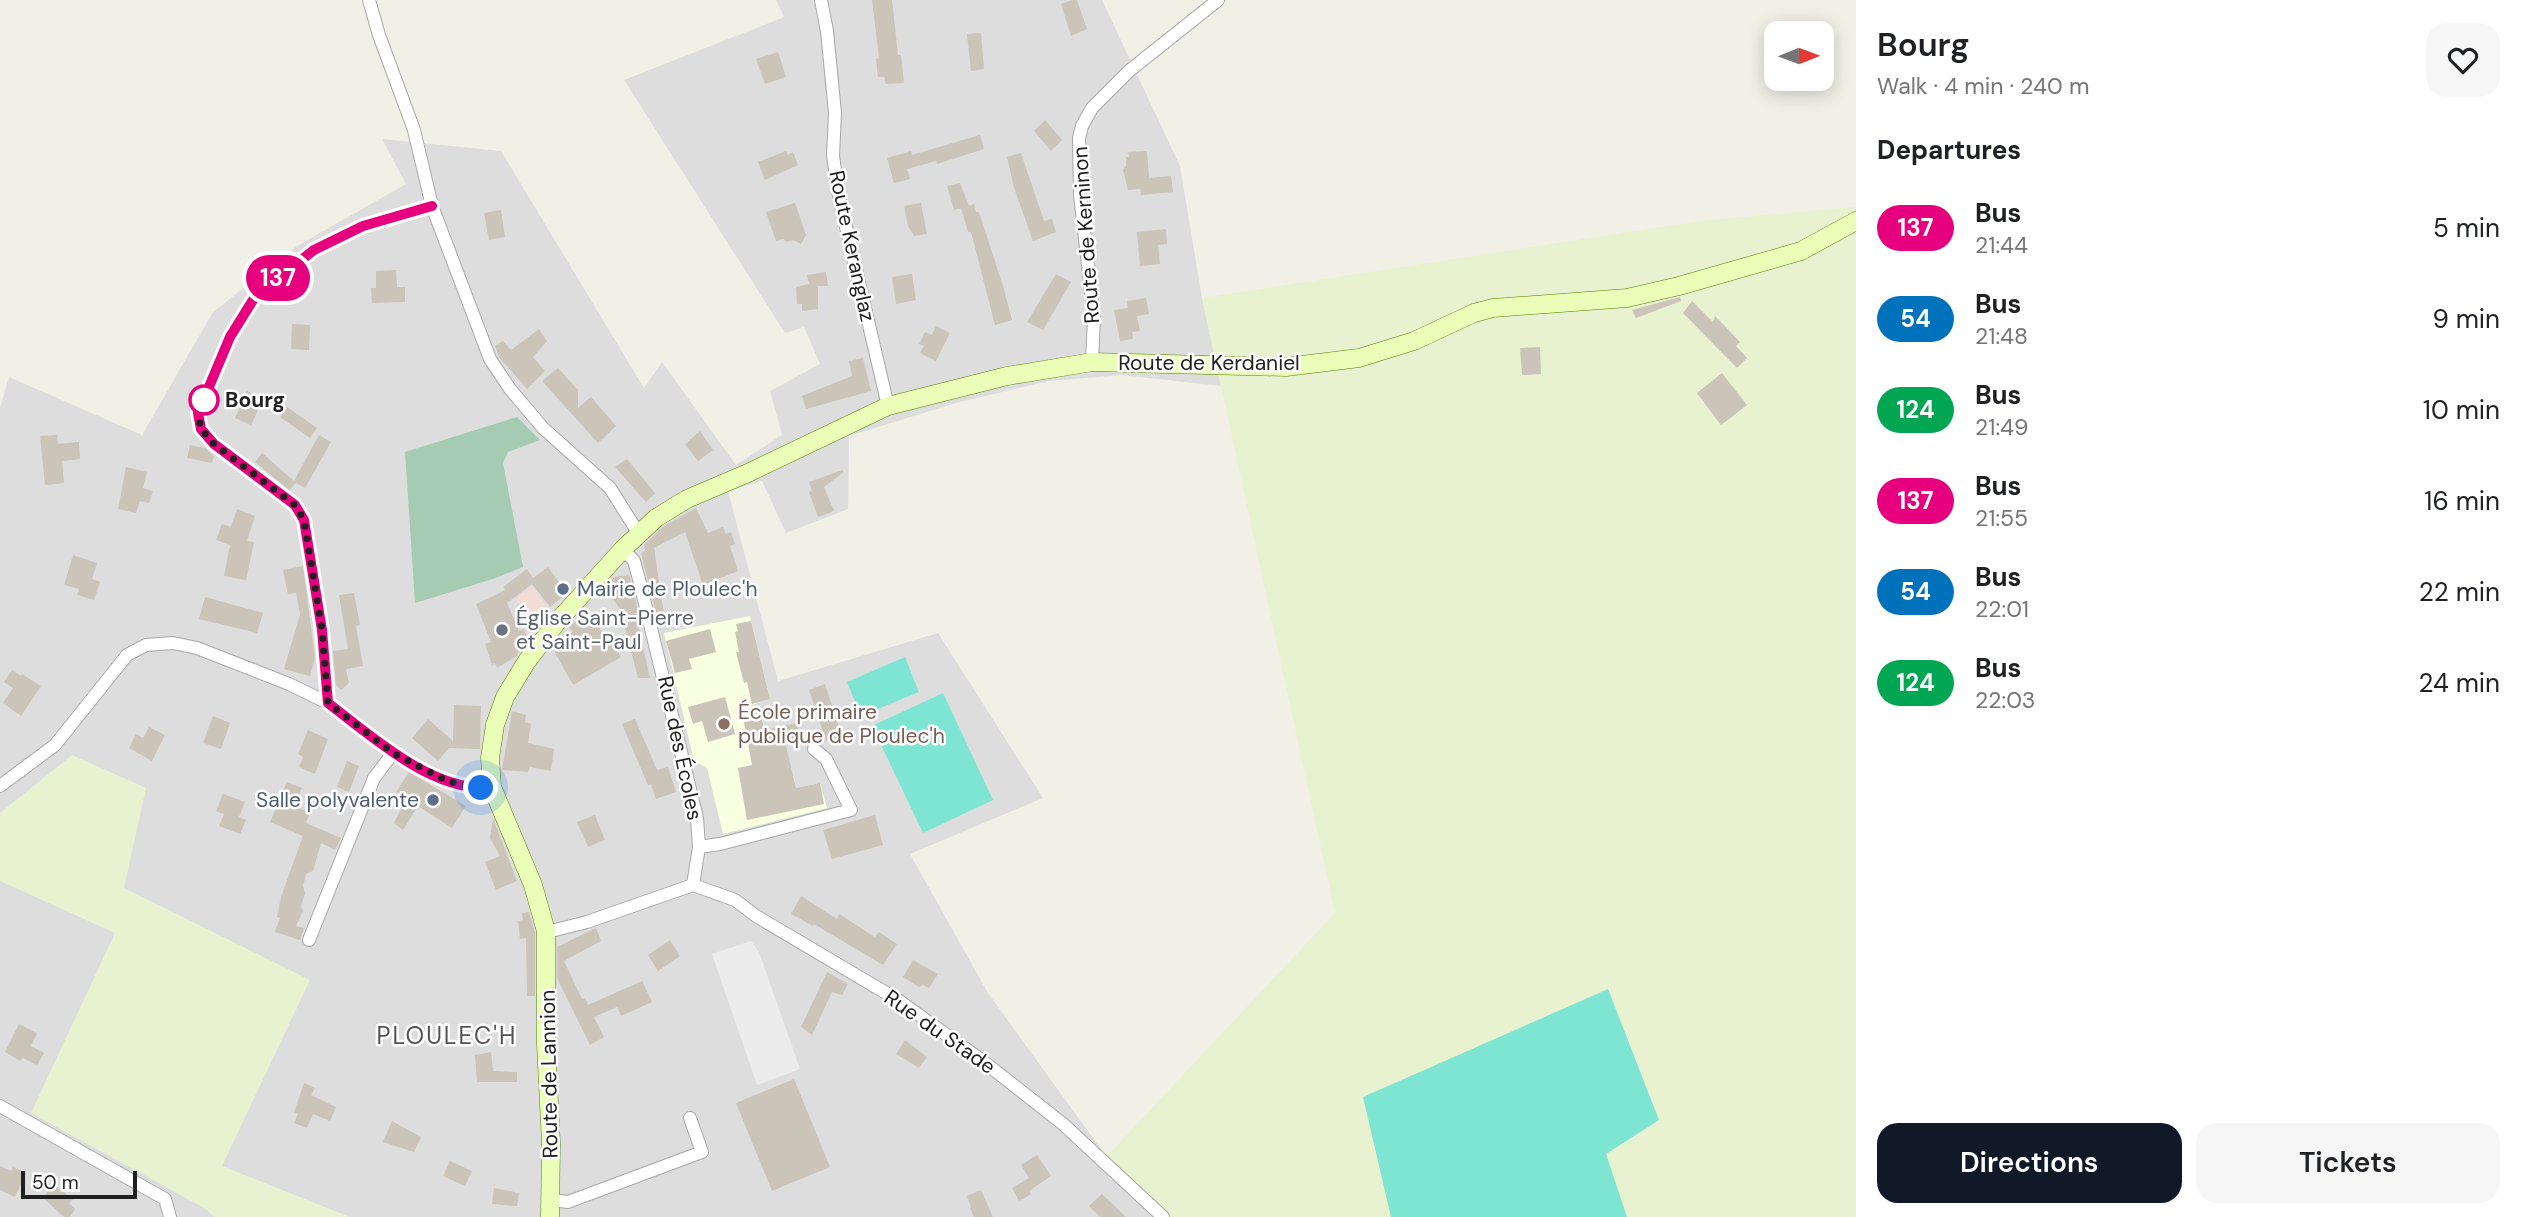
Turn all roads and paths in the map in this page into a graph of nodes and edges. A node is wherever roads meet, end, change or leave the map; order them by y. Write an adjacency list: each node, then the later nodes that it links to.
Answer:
1 (369, 0): 4 (street)
2 (821, 0): 7 (street, Route Keranglaz)
3 (1218, 0): 6 (street, Route de Kerninon)
4 (432, 206): 8 (street); 10 (street)
5 (1856, 221): 6 (street, Route de Kerdaniel)
6 (1092, 362): 7 (street, Route de Kerdaniel)
7 (888, 406): 8 (street, Route de Kerdaniel)
8 (639, 534): 9 (street, Route de Kerdaniel)
9 (623, 549): 14 (street, Route de Kerdaniel); 15 (street, Rue des Écoles)
10 (328, 703): 12 (street); 13 (street)
11 (814, 749): 15 (street)
12 (393, 753): 14 (street); 18 (street)
13 (3, 781)
14 (492, 787): 17 (street, Route de Lannion)
15 (699, 847): 16 (street, Rue des Écoles)
16 (692, 885): 17 (street); 23 (street, Rue du Stade)
17 (546, 930): 21 (street, Route de Lannion)
18 (309, 940)
19 (0, 1106): 22 (street)
20 (690, 1118): 21 (street)
21 (551, 1209)
22 (170, 1217)
23 (1163, 1217)

